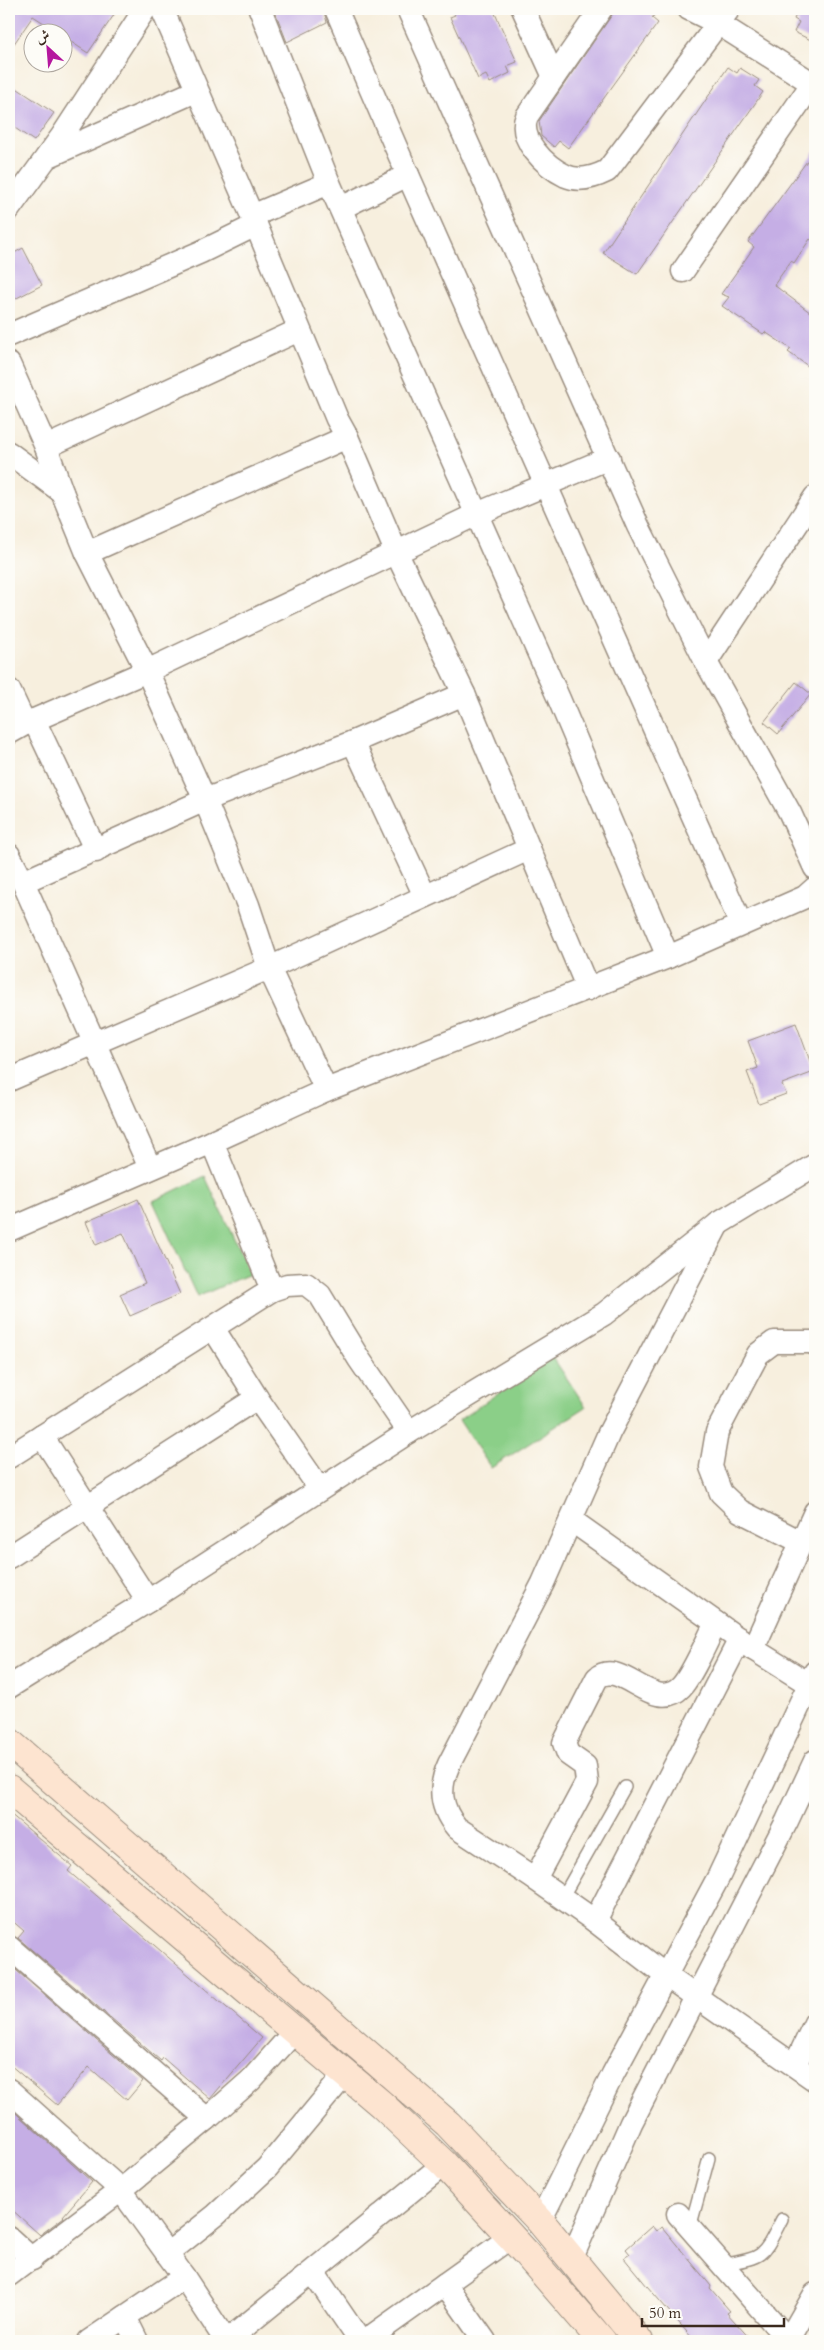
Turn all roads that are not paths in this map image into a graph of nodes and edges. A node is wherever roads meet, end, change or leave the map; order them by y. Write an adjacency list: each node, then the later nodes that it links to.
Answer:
1 (145, 9): 13 (street)
2 (162, 9): 12 (street)
3 (260, 9): 15 (street)
4 (336, 9): 14 (street)
5 (408, 9): 26 (street)
6 (523, 9): 10 (street)
7 (601, 9): 10 (street)
8 (689, 9): 9 (street)
9 (724, 16): 10 (street); 11 (street)
10 (554, 77)
11 (814, 85): 19 (street)
12 (196, 91): 13 (street); 18 (street)
13 (47, 157): 17 (street)
14 (408, 175): 16 (street); 27 (street)
15 (328, 183): 16 (street); 18 (street)
16 (341, 208): 30 (street)
17 (9, 209)
18 (254, 220): 20 (street); 21 (street)
19 (683, 271)
20 (299, 330): 23 (street); 24 (street)
21 (9, 335)
22 (9, 364): 24 (street)
23 (347, 437): 31 (street); 32 (street)
24 (46, 446): 28 (street)
25 (9, 453): 28 (street)
26 (609, 458): 27 (street); 33 (street)
27 (545, 485): 30 (street); 47 (street)
28 (62, 492): 31 (street)
29 (815, 497): 33 (street)
30 (477, 514): 32 (street); 48 (street)
31 (87, 553): 34 (street)
32 (397, 554): 34 (street); 36 (street)
33 (706, 662): 43 (street)
34 (147, 671): 37 (street); 39 (street)
35 (9, 690): 37 (street)
36 (464, 694): 38 (street); 40 (street)
37 (23, 726): 41 (street)
38 (353, 742): 39 (street); 46 (street)
39 (206, 800): 41 (street); 49 (street)
40 (529, 849): 46 (street); 50 (street)
41 (96, 851): 44 (street)
42 (9, 855): 44 (street)
43 (815, 868)
44 (16, 877): 51 (street)
45 (815, 888): 47 (street)
46 (425, 896): 49 (street)
47 (741, 924): 48 (street)
48 (668, 957): 50 (street)
49 (270, 968): 51 (street); 53 (street)
50 (588, 989): 53 (street)
51 (94, 1043): 52 (street); 56 (street)
52 (9, 1080)
53 (326, 1090): 54 (street)
54 (212, 1142): 56 (street); 59 (street)
55 (815, 1165): 57 (street)
56 (150, 1168): 58 (street)
57 (718, 1224): 63 (street); 69 (street)
58 (9, 1230)
59 (272, 1290): 60 (street); 63 (street)
60 (213, 1328): 62 (street); 64 (street)
61 (815, 1344): 70 (street)
62 (257, 1398): 66 (street); 67 (street)
63 (409, 1432): 66 (street)
64 (42, 1436): 65 (street); 67 (street)
65 (9, 1458)
66 (320, 1489): 72 (street)
67 (88, 1508): 71 (street); 72 (street)
68 (815, 1512): 70 (street)
69 (571, 1520): 73 (street); 81 (street)
70 (802, 1542): 74 (street)
71 (9, 1557)
72 (148, 1601): 76 (street)
73 (716, 1623): 74 (street); 81 (street)
74 (746, 1644): 75 (street); 83 (street)
75 (812, 1678): 85 (street)
76 (9, 1687)
77 (9, 1742): 98 (main road)
78 (815, 1761): 86 (street)
79 (625, 1787): 82 (lane)
80 (9, 1789): 88 (main road)
81 (535, 1879): 82 (street)
82 (562, 1898): 83 (street)
83 (595, 1921): 85 (street)
84 (9, 1947): 93 (street)
85 (665, 1974): 86 (street); 98 (street)
86 (696, 1996): 89 (street); 104 (street)
87 (815, 2023): 89 (street)
88 (296, 2031): 90 (main road); 93 (street)
89 (795, 2066): 91 (street)
90 (346, 2073): 95 (main road); 102 (street)
91 (815, 2080)
92 (9, 2090): 96 (street)
93 (208, 2119): 96 (street)
94 (709, 2158): 99 (lane)
95 (444, 2164): 100 (main road); 106 (street)
96 (122, 2190): 102 (street); 103 (street)
97 (782, 2219): 105 (lane)
98 (540, 2221): 104 (main road)
99 (684, 2221): 105 (street)
100 (510, 2237): 109 (street); 118 (main road)
101 (9, 2238): 103 (street)
102 (168, 2254): 108 (street)
103 (32, 2259): 107 (street)
104 (571, 2260): 119 (main road)
105 (722, 2265): 120 (street)
106 (313, 2272): 114 (street); 115 (street)
107 (9, 2276)
108 (184, 2277): 111 (street); 114 (street)
109 (445, 2284): 116 (street); 117 (street)
110 (815, 2294): 120 (street)
111 (125, 2318): 112 (street); 113 (street)
112 (89, 2341)
113 (137, 2341)
114 (226, 2341)
115 (360, 2341)
116 (365, 2341)
117 (485, 2341)
118 (602, 2341)
119 (639, 2341)
120 (789, 2341)

